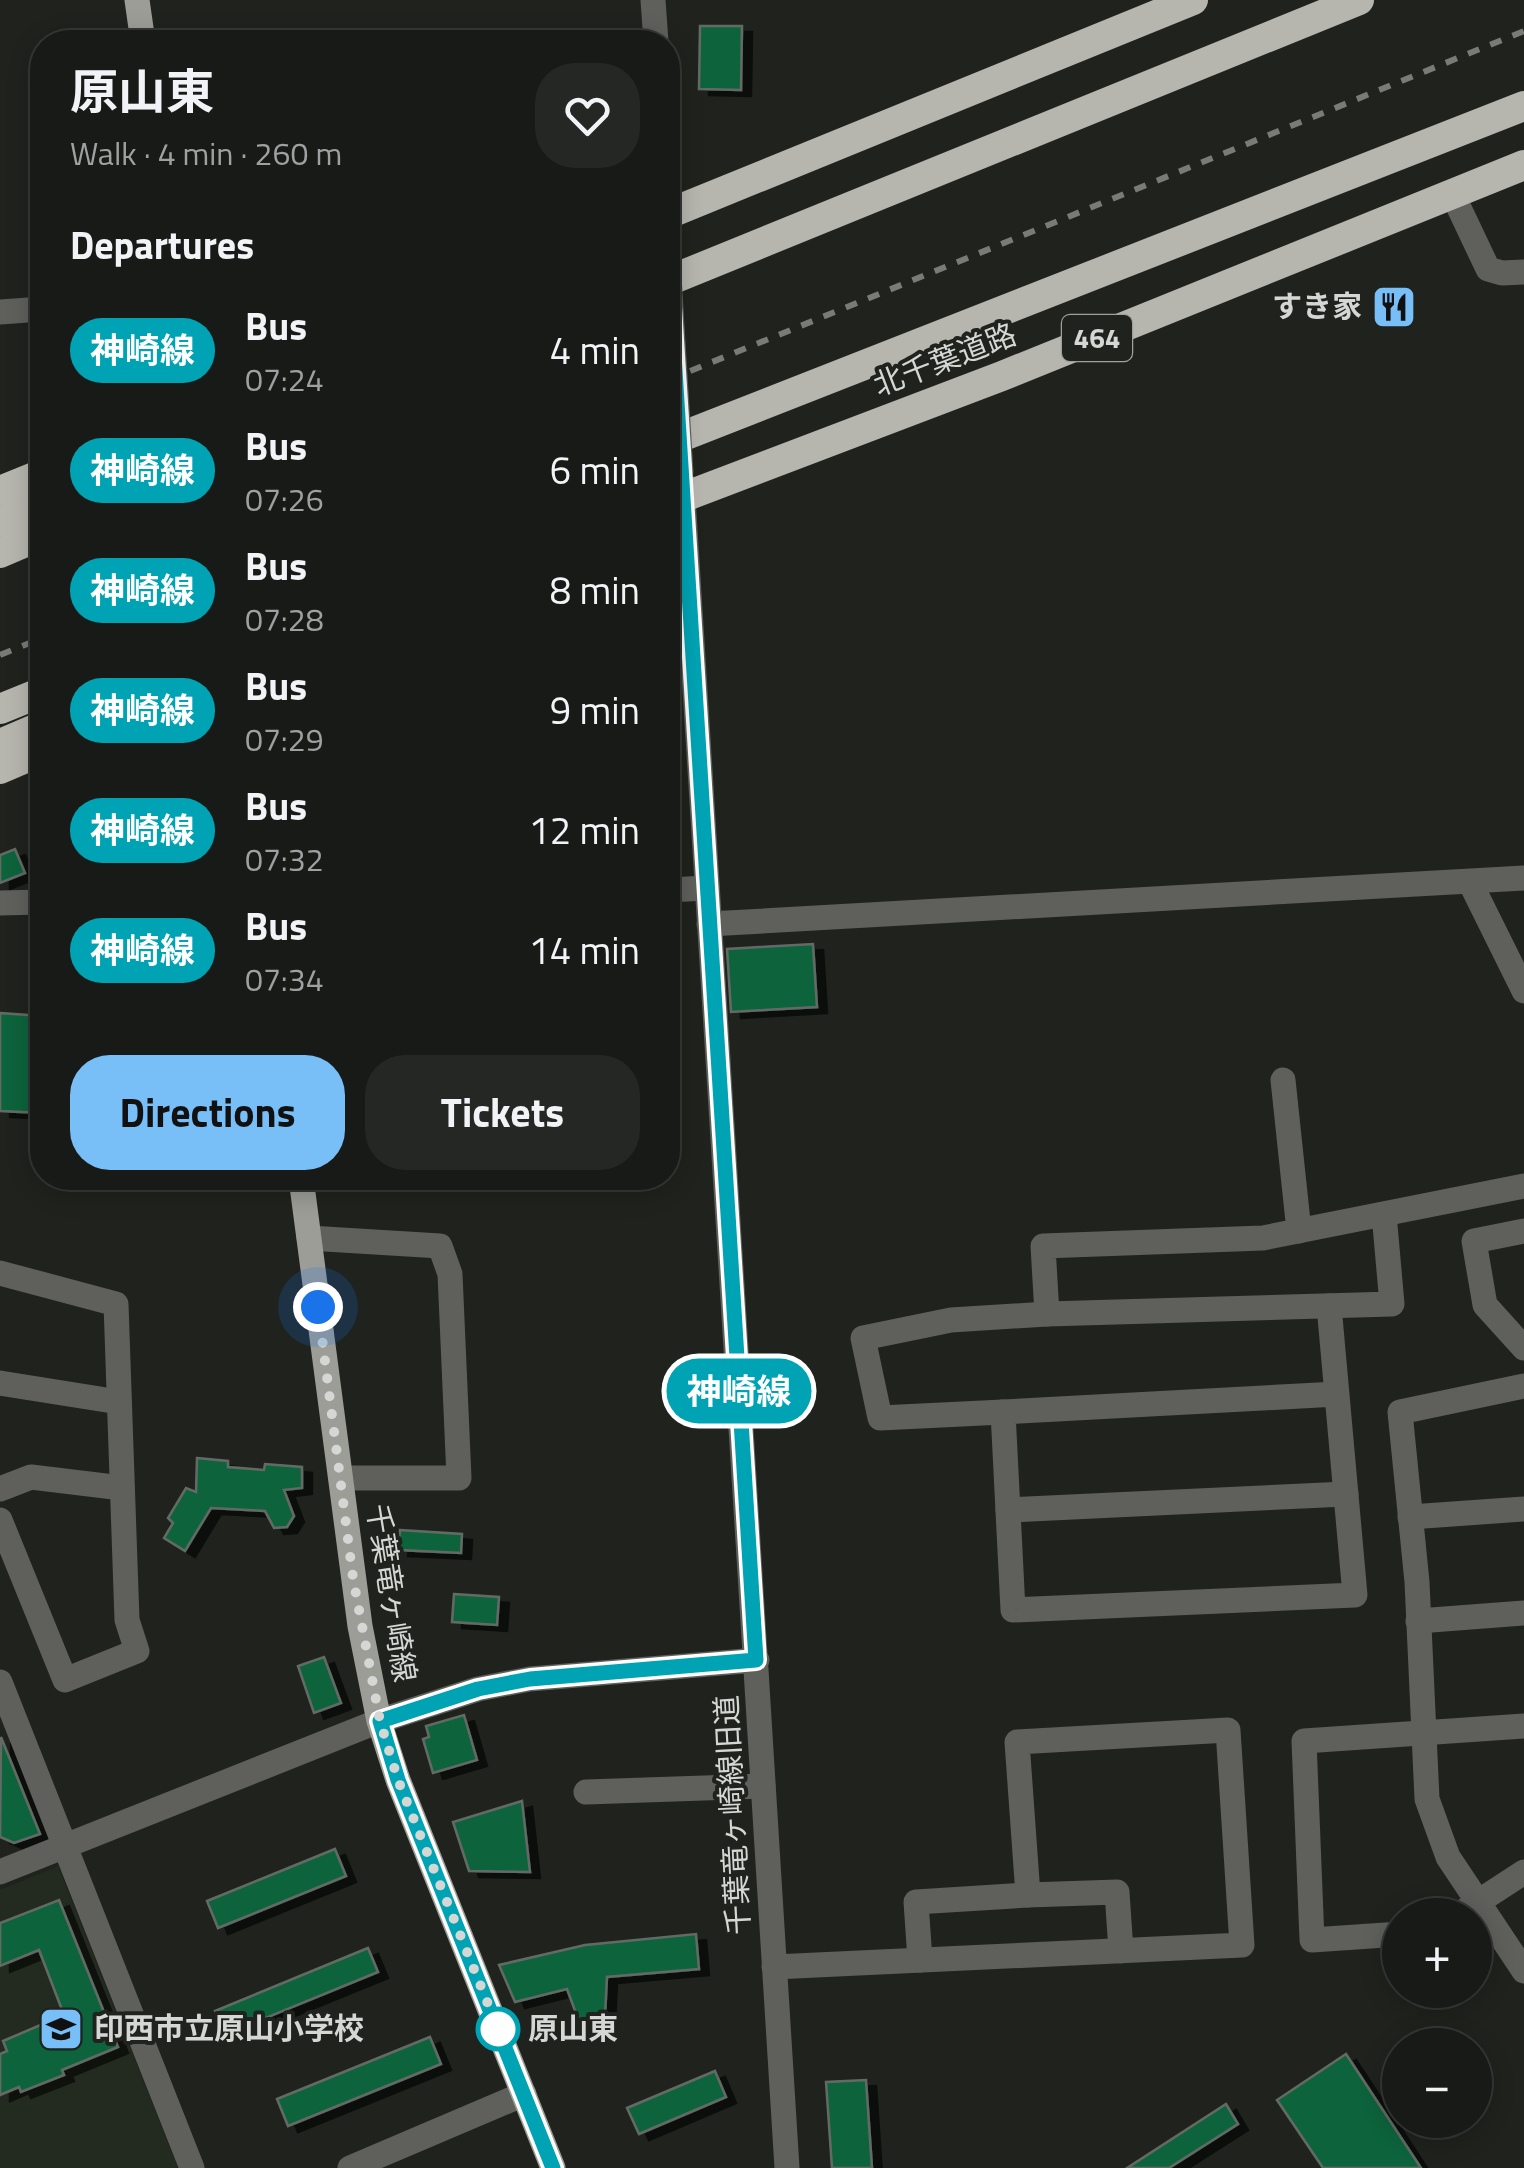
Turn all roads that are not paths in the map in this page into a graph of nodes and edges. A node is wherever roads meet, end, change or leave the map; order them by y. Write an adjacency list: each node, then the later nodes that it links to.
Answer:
1 (137, 0): 5 (main road)
2 (653, 0): 6 (street)
3 (1193, 0): 10 (highway)
4 (1359, 0): 12 (highway)
5 (141, 30)
6 (655, 30)
7 (1524, 106): 15 (highway, 北千葉道路 / 464)
8 (1524, 165): 9 (highway, 北千葉道路 / 464)
9 (1452, 193): 11 (street); 17 (highway, 北千葉道路 / 464)
10 (680, 209)
11 (1524, 272)
12 (680, 276)
13 (30, 310): 14 (street)
14 (0, 312)
15 (680, 437)
16 (30, 479): 18 (highway)
17 (680, 489)
18 (0, 491)
19 (30, 511): 20 (highway)
20 (0, 522)
21 (680, 531): 32 (street, 千葉竜ヶ崎線旧道)
22 (30, 540): 23 (highway)
23 (0, 552)
24 (30, 697): 25 (highway)
25 (0, 709)
26 (30, 731): 27 (highway)
27 (0, 744)
28 (30, 756): 29 (highway)
29 (0, 769)
30 (1524, 878): 31 (street)
31 (1470, 882): 36 (street); 37 (street)
32 (706, 888): 33 (street); 36 (street, 千葉竜ヶ崎線旧道)
33 (680, 889)
34 (30, 902): 35 (street)
35 (0, 903)
36 (709, 924): 64 (street, 千葉竜ヶ崎線旧道)
37 (1524, 991)
38 (1283, 1080): 43 (street)
39 (1524, 1186): 41 (street)
40 (303, 1190): 44 (main road, 千葉竜ヶ崎線)
41 (1384, 1214): 43 (street); 46 (street)
42 (1524, 1230): 48 (street)
43 (1299, 1231): 47 (street)
44 (309, 1238): 54 (main road, 千葉竜ヶ崎線); 54 (street)
45 (0, 1273): 52 (street)
46 (1329, 1306): 47 (street); 51 (street)
47 (1047, 1314): 53 (street)
48 (1524, 1348)
49 (0, 1384): 52 (street)
50 (1524, 1386): 60 (street)
51 (1337, 1394): 53 (street); 57 (street)
52 (120, 1402): 55 (street)
53 (1002, 1412): 59 (street)
54 (340, 1478): 66 (main road, 千葉竜ヶ崎線)
55 (122, 1488): 56 (street); 61 (street)
56 (0, 1489)
57 (1346, 1494): 59 (street); 59 (street)
58 (1524, 1509): 60 (street)
59 (1008, 1510)
60 (1410, 1517): 63 (street)
61 (0, 1520)
62 (1524, 1613): 63 (street)
63 (1418, 1621): 68 (street)
64 (756, 1660): 66 (street); 69 (street, 千葉竜ヶ崎線旧道)
65 (0, 1682): 71 (street)
66 (380, 1721): 71 (street); 83 (main road, 千葉竜ヶ崎線)
67 (1524, 1726): 68 (street)
68 (1423, 1733): 75 (street); 77 (street)
69 (762, 1786): 70 (street); 81 (street, 千葉竜ヶ崎線旧道)
70 (586, 1792)
71 (66, 1846): 72 (street); 84 (street)
72 (0, 1872)
73 (1524, 1872): 76 (street)
74 (1028, 1895): 79 (street); 79 (street); 80 (street)
75 (1464, 1898)
76 (1485, 1898)
77 (1382, 1935)
78 (1492, 1936): 82 (street)
79 (1122, 1950): 80 (street)
80 (920, 1960): 81 (street)
81 (774, 1967): 87 (street, 千葉竜ヶ崎線旧道)
82 (1524, 1971)
83 (524, 2094): 85 (street); 86 (main road, 千葉竜ヶ崎線)
84 (192, 2168)
85 (350, 2168)
86 (552, 2168)
87 (788, 2168)

